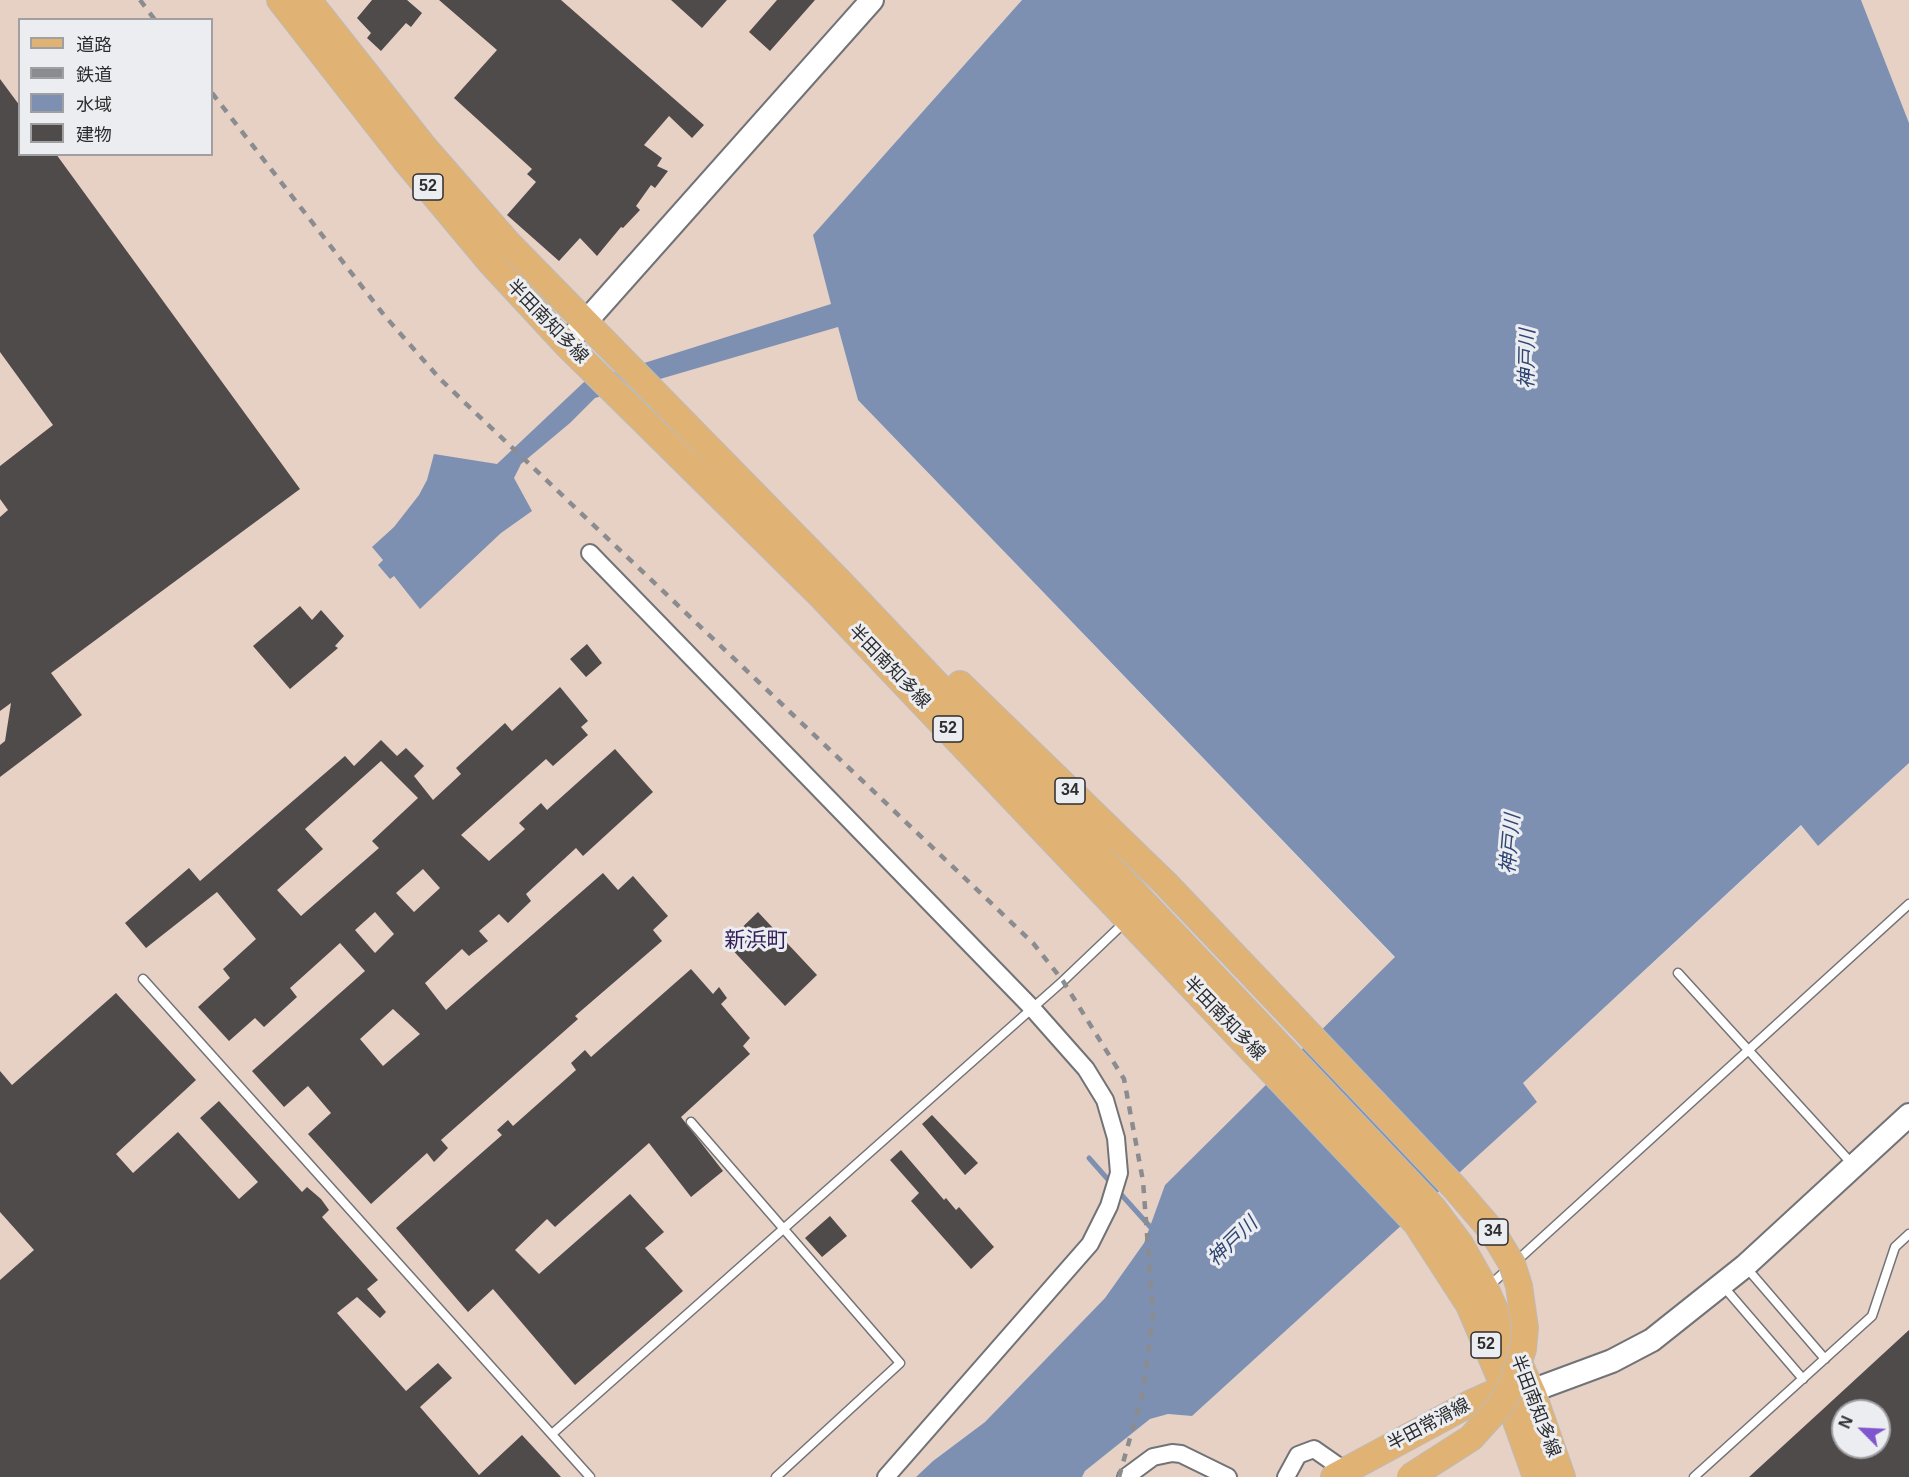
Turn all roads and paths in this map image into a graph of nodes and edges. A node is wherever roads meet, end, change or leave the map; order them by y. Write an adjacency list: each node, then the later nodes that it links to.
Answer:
1 (872, 0): 3 (street)
2 (296, 3): 3 (main road, 半田南知多線 / 52); 4 (main road, 半田南知多線 / 52)
3 (586, 324): 4 (street); 6 (main road, 半田南知多線 / 52)
4 (566, 344): 8 (main road, 半田南知多線 / 52)
5 (590, 553): 11 (street)
6 (841, 583): 8 (main road, 半田南知多線 / 52); 33 (main road, 34, bridge)
7 (1909, 903): 12 (lane)
8 (1137, 911): 11 (lane); 16 (main road, 半田南知多線 / 52)
9 (1678, 973): 12 (lane)
10 (143, 979): 25 (lane)
11 (1032, 1008): 17 (lane); 29 (street)
12 (1748, 1050): 15 (lane); 21 (lane)
13 (1909, 1115): 15 (street)
14 (691, 1122): 17 (lane)
15 (1854, 1166): 19 (street)
16 (1425, 1216): 21 (main road, 半田南知多線 / 52); 24 (main road, 半田南知多線 / 52)
17 (781, 1228): 25 (lane); 28 (lane)
18 (1909, 1234): 22 (lane)
19 (1745, 1266): 20 (street); 22 (lane)
20 (1721, 1285): 23 (lane); 24 (street)
21 (1486, 1290): 24 (main road, 半田南知多線 / 52)
22 (1825, 1359): 23 (lane)
23 (1803, 1379): 36 (lane)
24 (1521, 1391): 26 (main road, 半田常滑線); 34 (main road, 半田南知多線 / 52); 35 (main road, 半田南知多線 / 52)
25 (552, 1434): 27 (lane)
26 (1348, 1475): 32 (street)
27 (590, 1477)
28 (776, 1477)
29 (886, 1477)
30 (1126, 1477): 31 (street)
31 (1228, 1477)
32 (1286, 1477)
33 (1410, 1477)
34 (1536, 1477)
35 (1562, 1477)
36 (1694, 1477)

